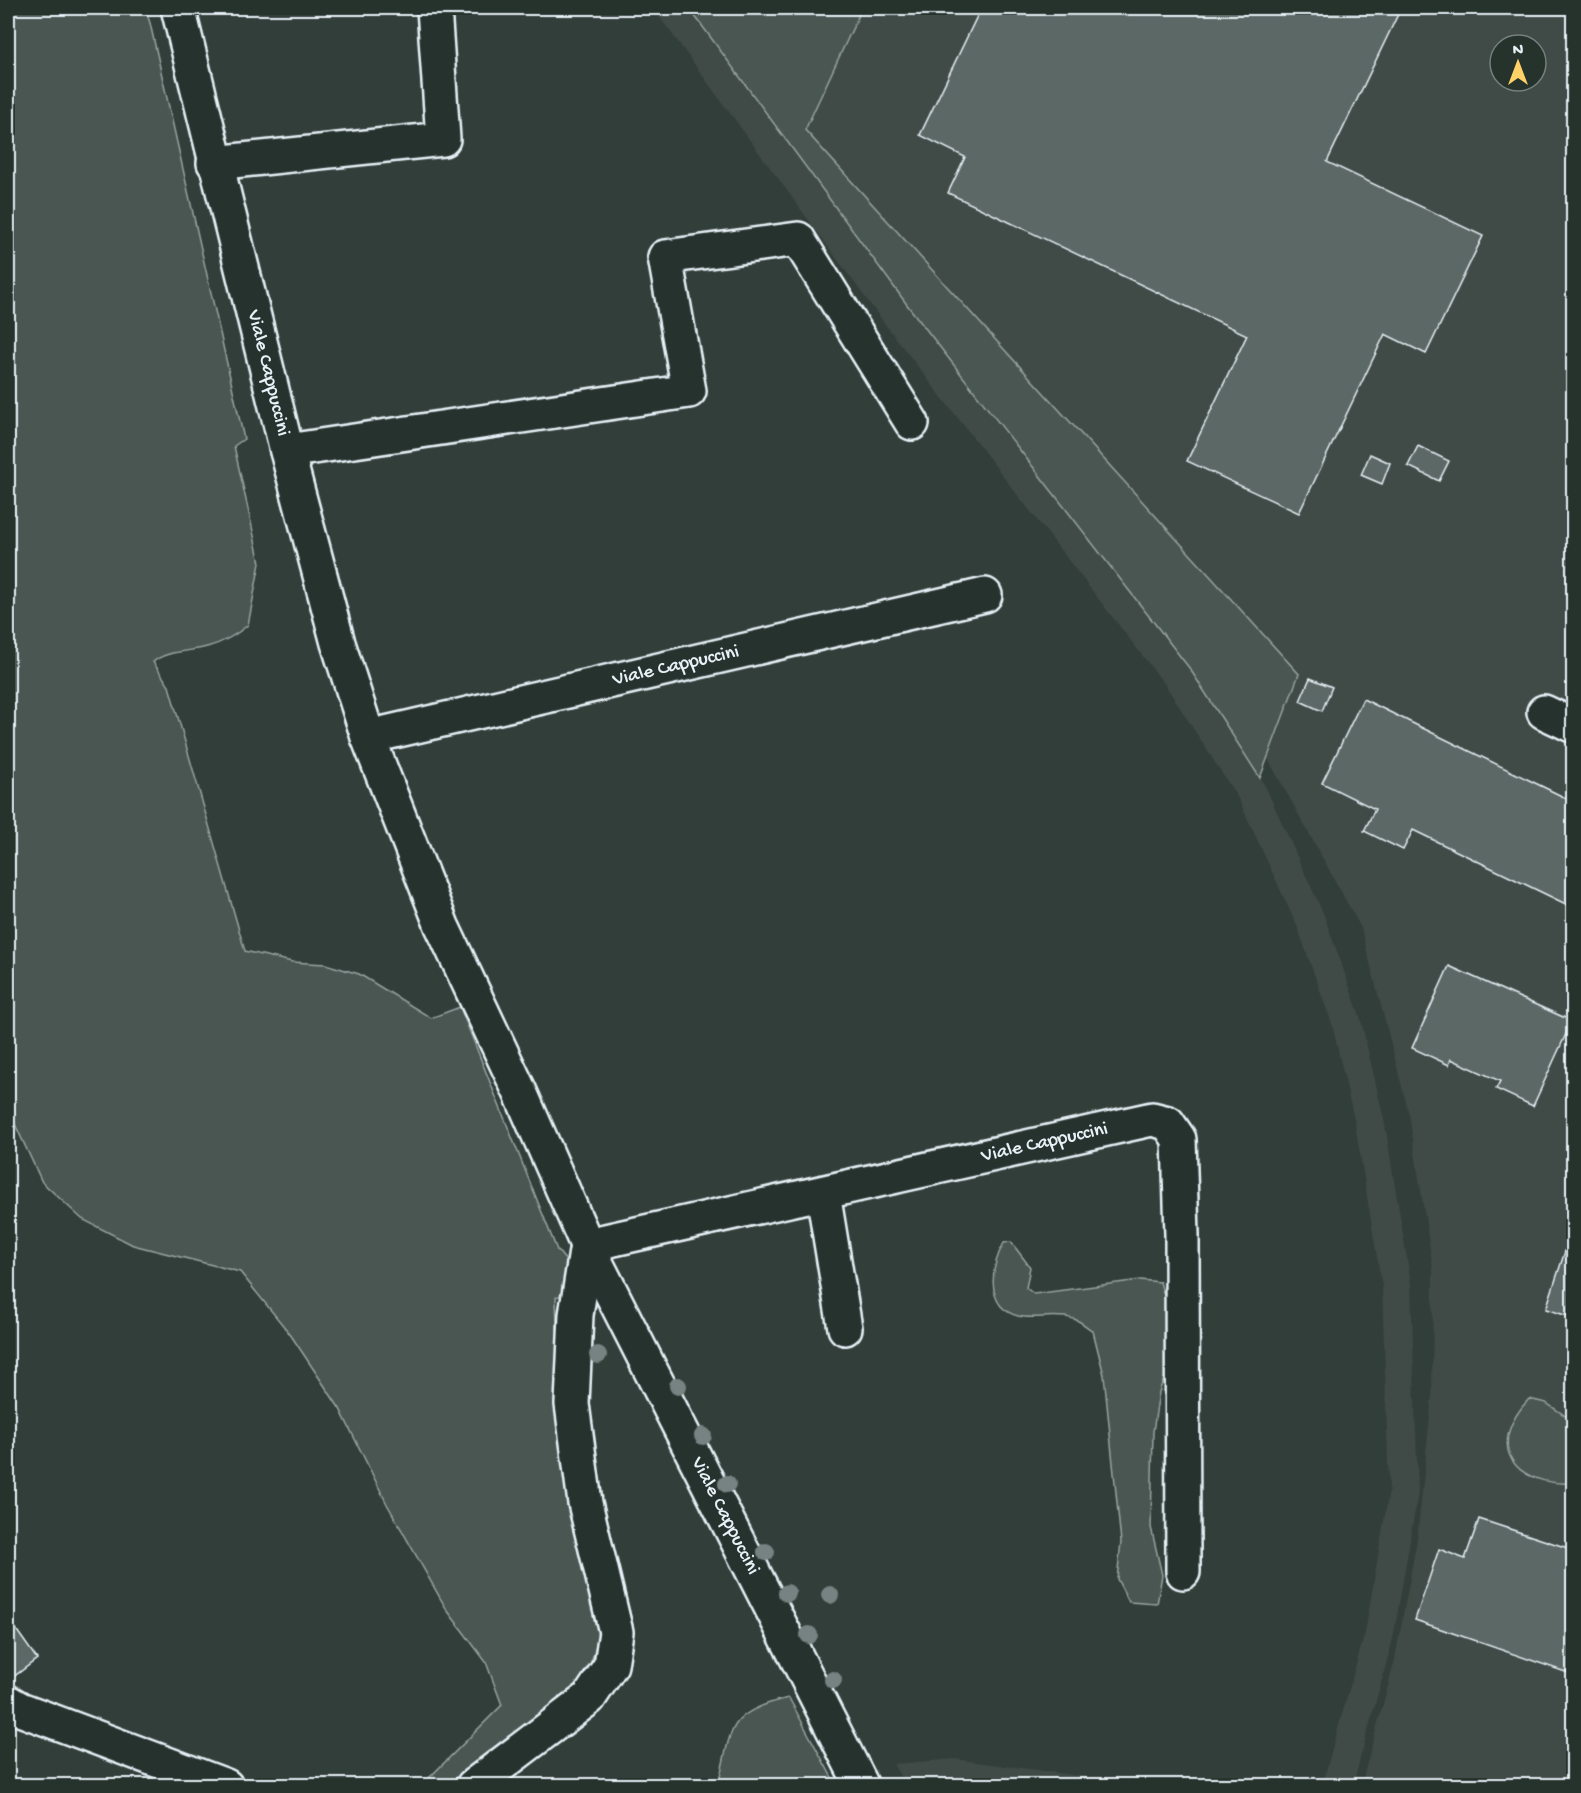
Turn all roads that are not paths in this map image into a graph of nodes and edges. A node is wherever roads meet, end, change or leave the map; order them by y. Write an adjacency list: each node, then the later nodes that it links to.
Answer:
1 (178, 8): 3 (street, Viale Cappuccini)
2 (434, 8): 3 (street)
3 (214, 163): 5 (street, Viale Cappuccini)
4 (912, 423): 5 (street)
5 (287, 451): 9 (street, Viale Cappuccini)
6 (985, 595): 9 (street, Viale Cappuccini)
7 (1544, 712): 8 (street)
8 (1574, 726)
9 (368, 737): 11 (street, Viale Cappuccini)
10 (823, 1193): 11 (street, Viale Cappuccini); 12 (street); 13 (street, Viale Cappuccini)
11 (587, 1245): 16 (street); 17 (street, Viale Cappuccini)
12 (845, 1328)
13 (1183, 1572)
14 (8, 1702): 15 (street)
15 (226, 1785)
16 (473, 1785)
17 (862, 1785)

